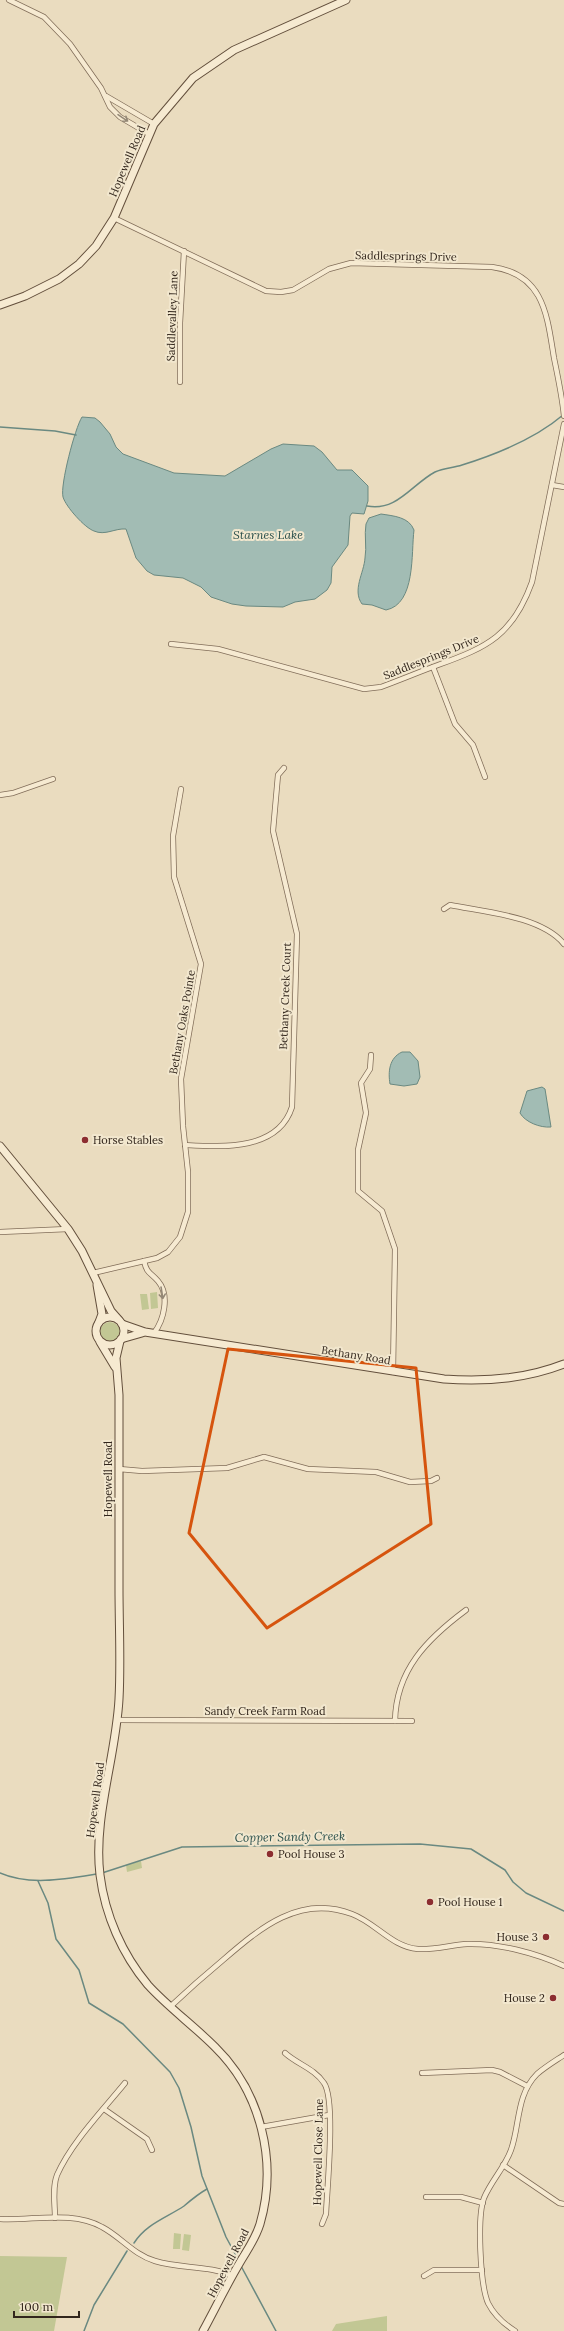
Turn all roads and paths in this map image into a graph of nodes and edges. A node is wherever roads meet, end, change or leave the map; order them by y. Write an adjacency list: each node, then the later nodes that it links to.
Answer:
1 (9, 0): 4 (street)
2 (22, 0): 4 (street)
3 (346, 0): 6 (street, Hopewell Road)
4 (20, 6): 5 (street)
5 (105, 95): 6 (street); 7 (street, one-way to 7)
6 (154, 124): 7 (street, Hopewell Road)
7 (149, 134): 8 (street, Hopewell Road)
8 (114, 218): 9 (street, Saddlesprings Drive); 10 (street, Hopewell Road)
9 (184, 251): 11 (street, Saddlevalley Lane); 12 (street, Saddlesprings Drive)
10 (0, 305)
11 (180, 382)
12 (564, 416)
13 (564, 424): 14 (street, Saddlesprings Drive)
14 (552, 485): 15 (street); 17 (street, Saddlesprings Drive)
15 (564, 487)
16 (171, 644): 17 (street, Saddlesprings Drive)
17 (433, 667): 19 (street)
18 (284, 768): 26 (street, Bethany Creek Court)
19 (485, 777)
20 (53, 779): 22 (street)
21 (181, 789): 26 (street, Bethany Oaks Pointe)
22 (0, 795)
23 (444, 910): 24 (street)
24 (564, 944)
25 (371, 1055): 40 (street)
26 (185, 1145): 30 (street, Bethany Oaks Pointe)
27 (0, 1146): 28 (street)
28 (68, 1229): 29 (street); 31 (street)
29 (0, 1232)
30 (144, 1261): 31 (street, Bethany Oaks Pointe); 35 (street, one-way to 35)
31 (95, 1276): 32 (street); 33 (street)
32 (120, 1322): 33 (street); 34 (street, Bethany Road); 36 (street)
33 (98, 1324): 37 (street)
34 (144, 1332): 35 (street, Bethany Road); 36 (street, Bethany Road)
35 (154, 1334): 40 (street, Bethany Road)
36 (121, 1340): 37 (street); 39 (street, Hopewell Road)
37 (99, 1341): 39 (street, Hopewell Road)
38 (564, 1364): 40 (street, Bethany Road)
39 (116, 1371): 41 (street, Hopewell Road)
40 (393, 1372)
41 (119, 1469): 42 (street); 44 (street, Hopewell Road)
42 (437, 1478)
43 (466, 1610): 45 (street)
44 (117, 1720): 45 (street, Sandy Creek Farm Road); 48 (street, Hopewell Road)
45 (395, 1721): 46 (street, Sandy Creek Farm Road)
46 (412, 1721)
47 (564, 1966): 48 (street)
48 (171, 2006): 56 (street, Hopewell Road)
49 (285, 2053): 55 (street, Hopewell Close Lane)
50 (564, 2055): 53 (street)
51 (422, 2073): 53 (street)
52 (125, 2083): 54 (street)
53 (527, 2086): 58 (street)
54 (104, 2109): 57 (street); 62 (street)
55 (329, 2115): 56 (street); 64 (street, Hopewell Close Lane)
56 (261, 2127): 66 (street, Hopewell Road)
57 (152, 2150)
58 (503, 2165): 60 (street); 61 (street)
59 (426, 2197): 60 (street)
60 (483, 2203): 65 (street)
61 (564, 2204)
62 (55, 2218): 63 (street); 66 (street)
63 (0, 2219)
64 (322, 2224)
65 (482, 2270): 67 (street); 69 (street)
66 (233, 2276): 68 (street, Hopewell Road)
67 (424, 2276)
68 (203, 2331)
69 (515, 2331)

